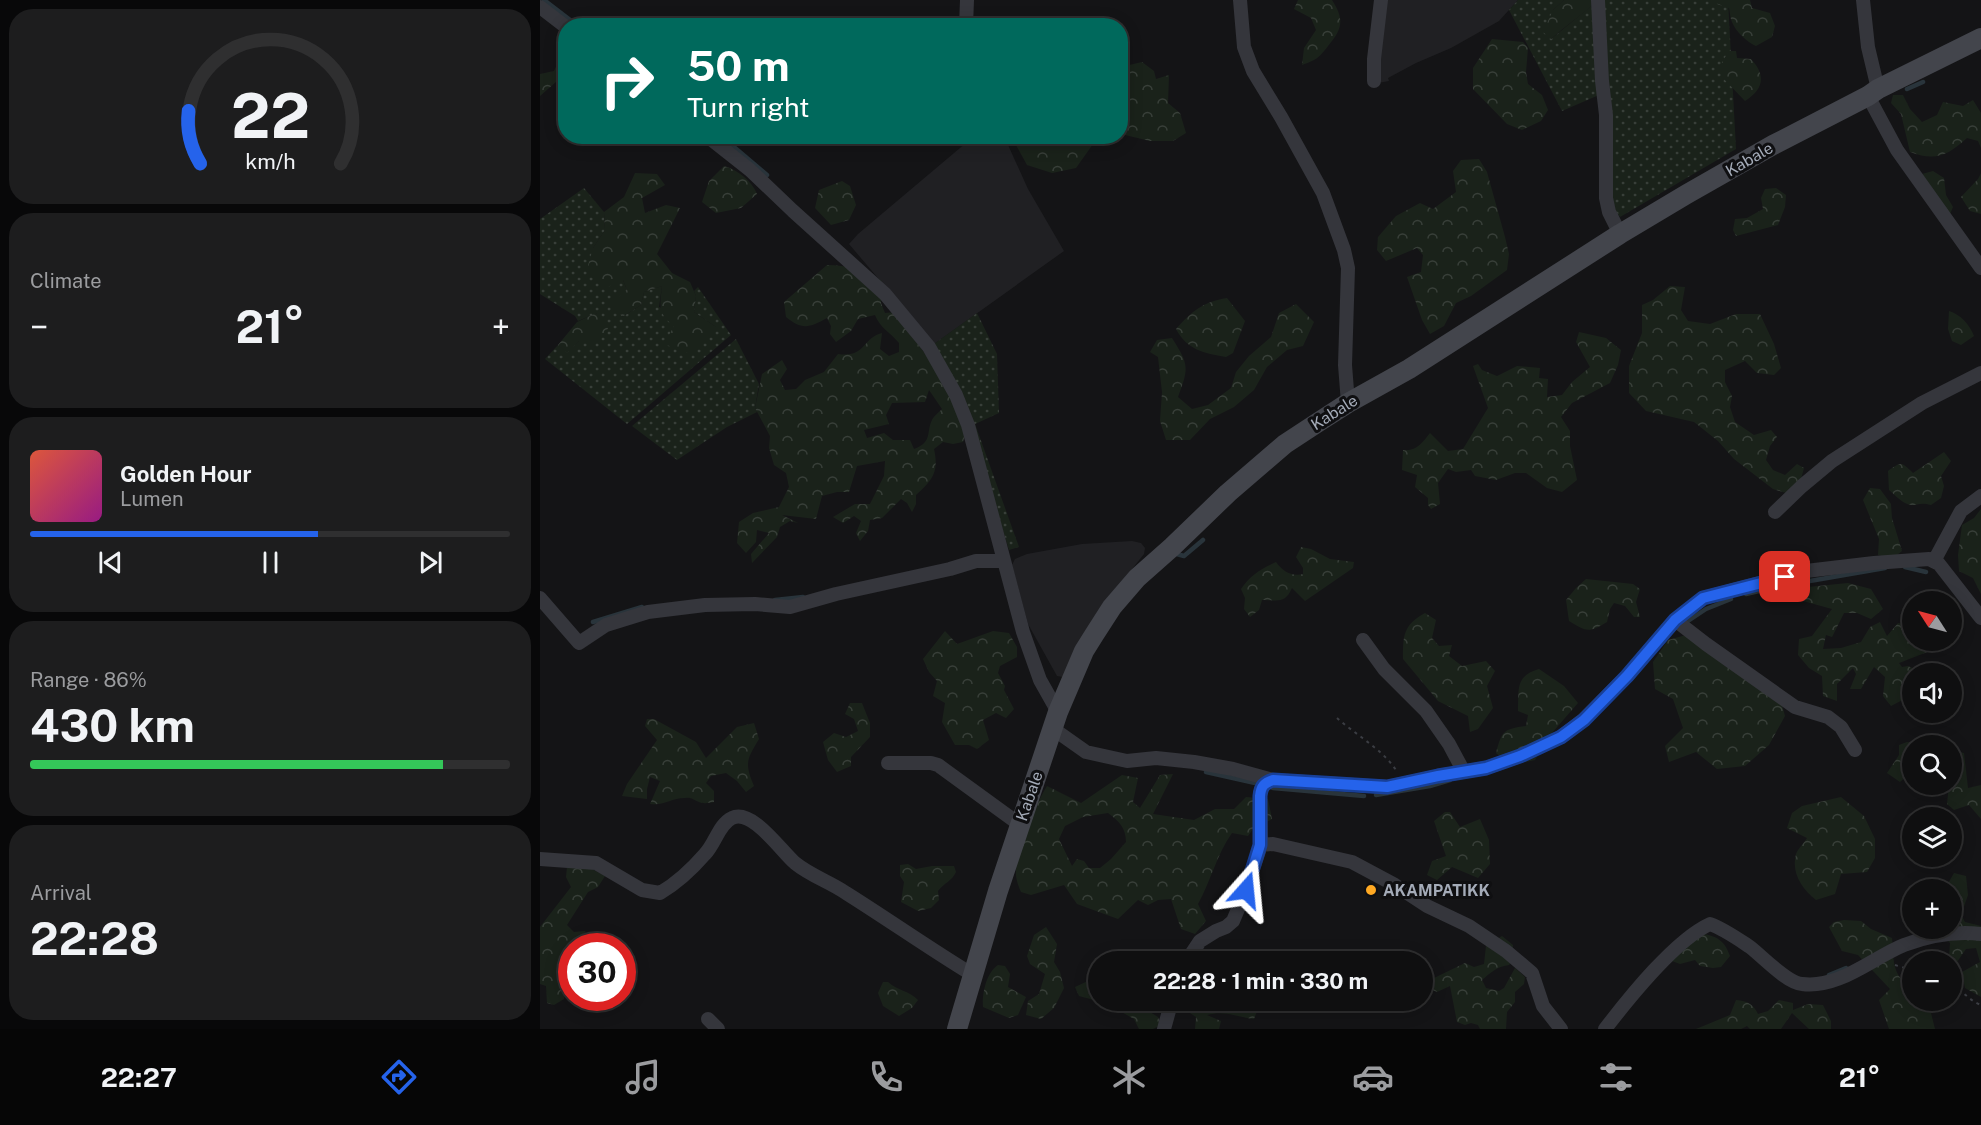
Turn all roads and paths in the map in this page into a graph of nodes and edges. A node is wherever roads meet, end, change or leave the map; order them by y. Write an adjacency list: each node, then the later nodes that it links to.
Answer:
1 (967, 0): 7 (street)
2 (1240, 0): 16 (street)
3 (1381, 0): 10 (street)
4 (1599, 0): 13 (street)
5 (1863, 0): 11 (street)
6 (540, 7): 8 (street)
7 (966, 18)
8 (558, 21)
9 (1981, 38): 11 (street, Kabale)
10 (1374, 81)
11 (1873, 92): 13 (street, Kabale); 14 (street)
12 (717, 144): 19 (street)
13 (1620, 234): 16 (street, Kabale)
14 (1981, 268)
15 (1981, 373): 18 (street)
16 (1348, 403): 26 (street, Kabale)
17 (1981, 496): 20 (street)
18 (1775, 512)
19 (1004, 561): 21 (street); 26 (street)
20 (1934, 561): 22 (street); 23 (street)
21 (540, 598)
22 (1981, 618)
23 (1675, 620): 27 (street); 29 (street)
24 (1363, 640): 29 (street)
25 (1337, 718): 31 (path)
26 (1055, 720): 30 (street); 32 (street, Kabale)
27 (1855, 750)
28 (888, 763): 32 (street)
29 (1464, 772): 31 (street)
30 (1273, 780): 31 (street); 33 (street)
31 (1402, 784)
32 (1019, 824): 37 (street, Kabale)
33 (1260, 845): 36 (street); 43 (street)
34 (540, 859): 37 (street)
35 (1981, 934): 44 (street)
36 (1193, 951)
37 (973, 975): 41 (street, Kabale)
38 (1962, 991): 39 (path)
39 (1981, 1005)
40 (1169, 1011): 42 (street)
41 (957, 1029)
42 (1164, 1029)
43 (1562, 1029)
44 (1605, 1029)

